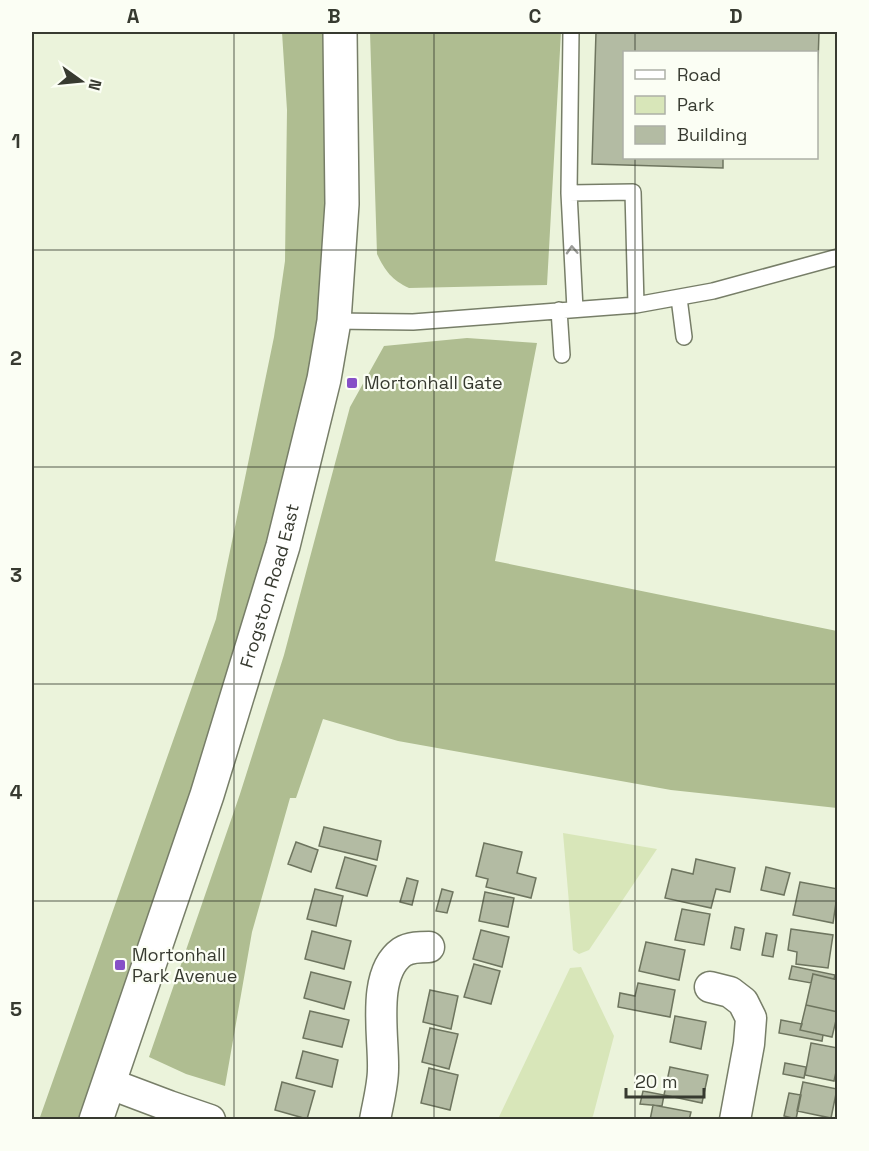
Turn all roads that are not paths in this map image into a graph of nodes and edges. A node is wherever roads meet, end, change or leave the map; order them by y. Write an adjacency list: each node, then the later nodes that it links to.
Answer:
1 (340, 32): 8 (main road, Frogston Road East)
2 (571, 32): 3 (lane)
3 (569, 193): 6 (lane); 7 (lane, one-way to 3)
4 (837, 257): 5 (lane)
5 (679, 298): 6 (lane); 9 (lane)
6 (636, 305): 7 (lane)
7 (567, 310): 8 (lane); 10 (lane)
8 (333, 321): 13 (main road, Frogston Road East)
9 (684, 338)
10 (562, 355)
11 (429, 947): 16 (street)
12 (710, 987): 17 (street)
13 (108, 1083): 14 (main road, Frogston Road East); 15 (street)
14 (96, 1119)
15 (210, 1119)
16 (375, 1119)
17 (735, 1119)

